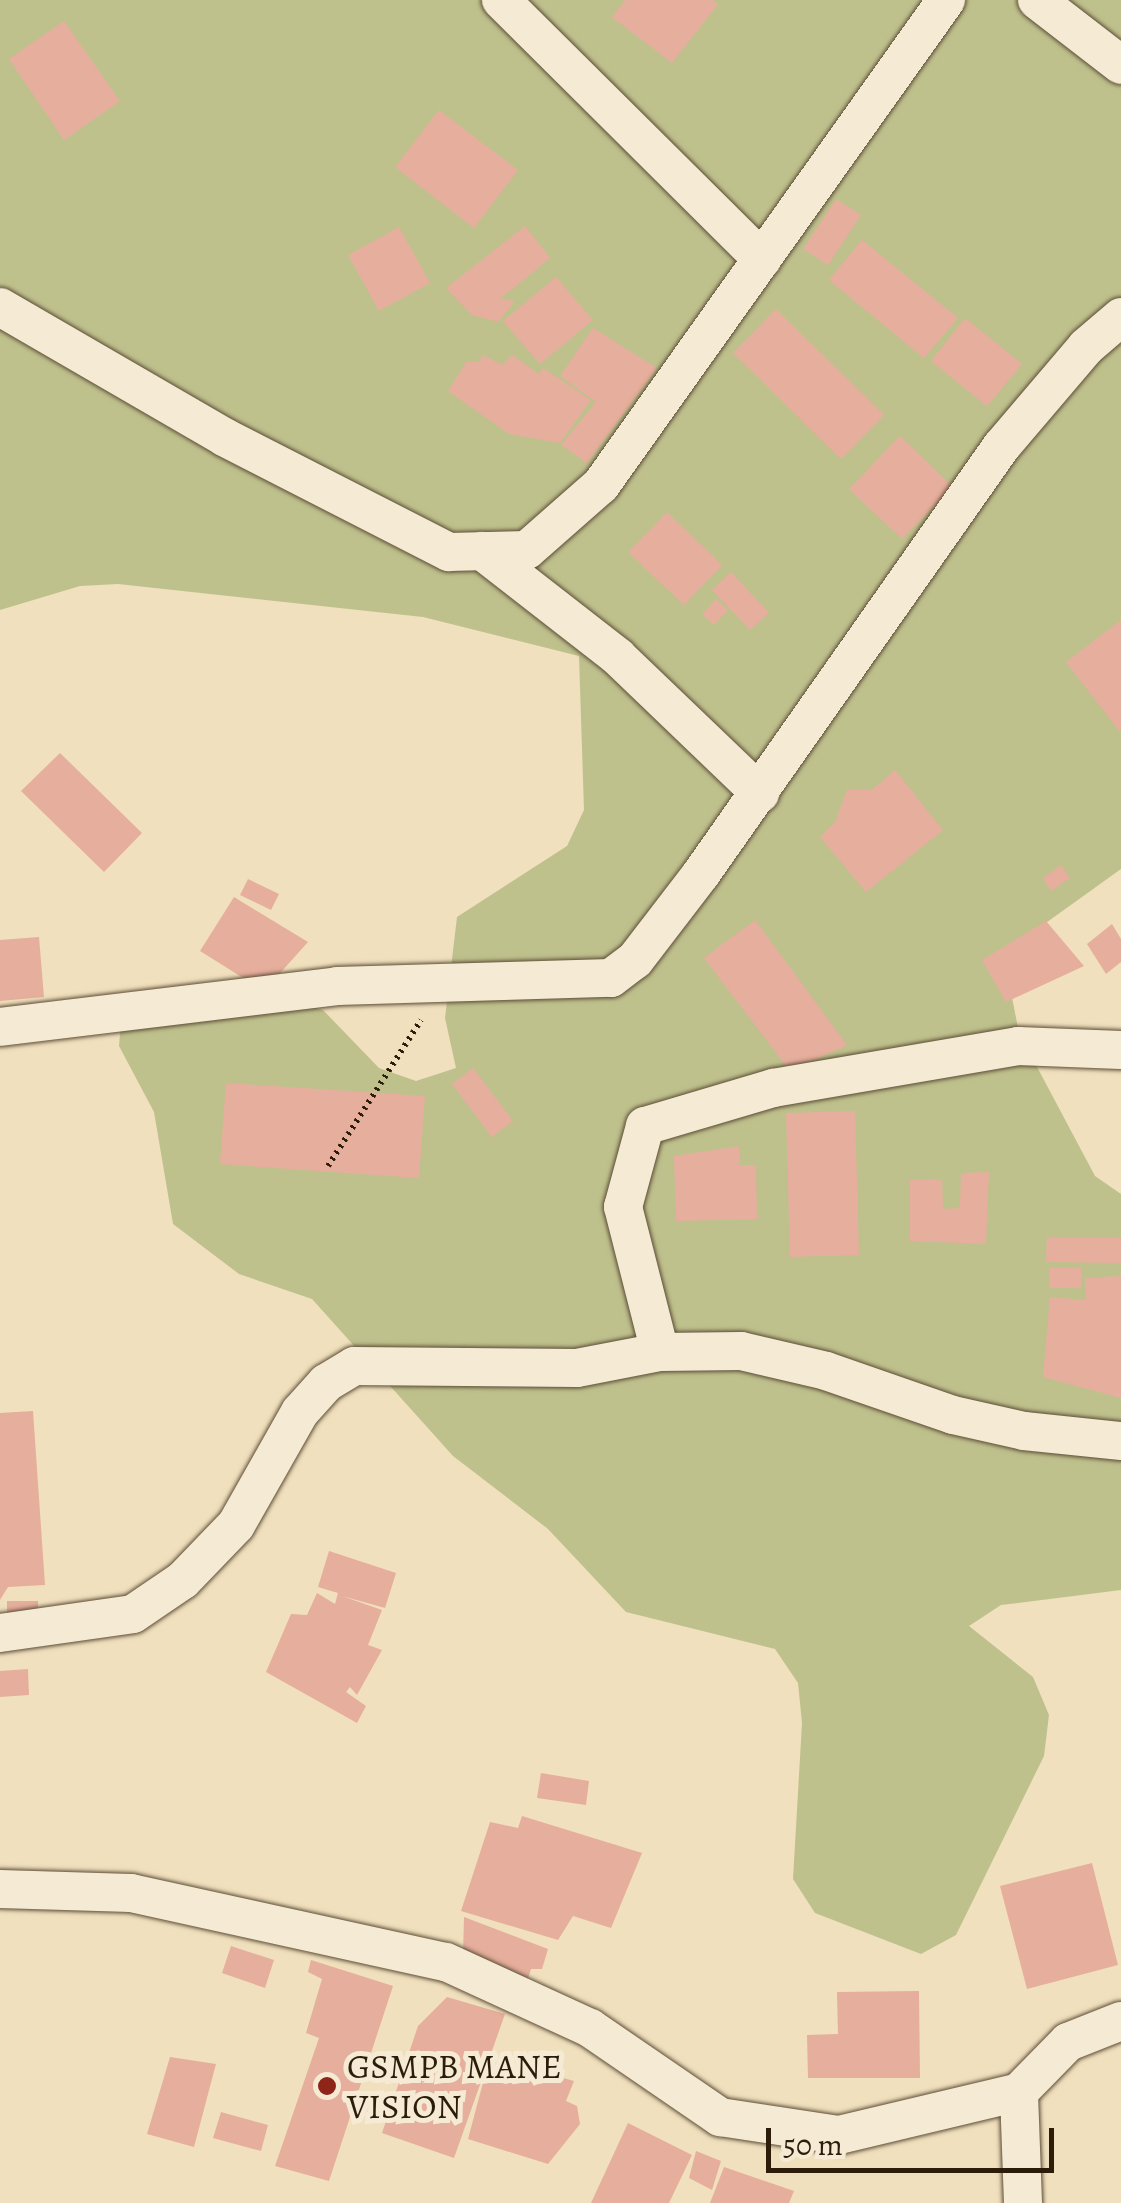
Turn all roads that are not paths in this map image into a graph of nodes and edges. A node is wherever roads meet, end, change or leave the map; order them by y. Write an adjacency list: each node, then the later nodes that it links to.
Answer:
1 (502, 0): 5 (street)
2 (946, 0): 5 (street)
3 (1037, 0): 4 (street)
4 (1121, 65)
5 (762, 258): 8 (street)
6 (0, 307): 8 (street)
7 (1118, 326): 9 (street)
8 (482, 551): 9 (street)
9 (760, 793): 10 (street)
10 (0, 1027)
11 (1121, 1050): 12 (street)
12 (660, 1352): 13 (street); 14 (street)
13 (1121, 1441)
14 (0, 1632)
15 (0, 1889): 17 (street)
16 (1121, 2021): 17 (street)
17 (1019, 2092): 18 (street)
18 (1023, 2203)

